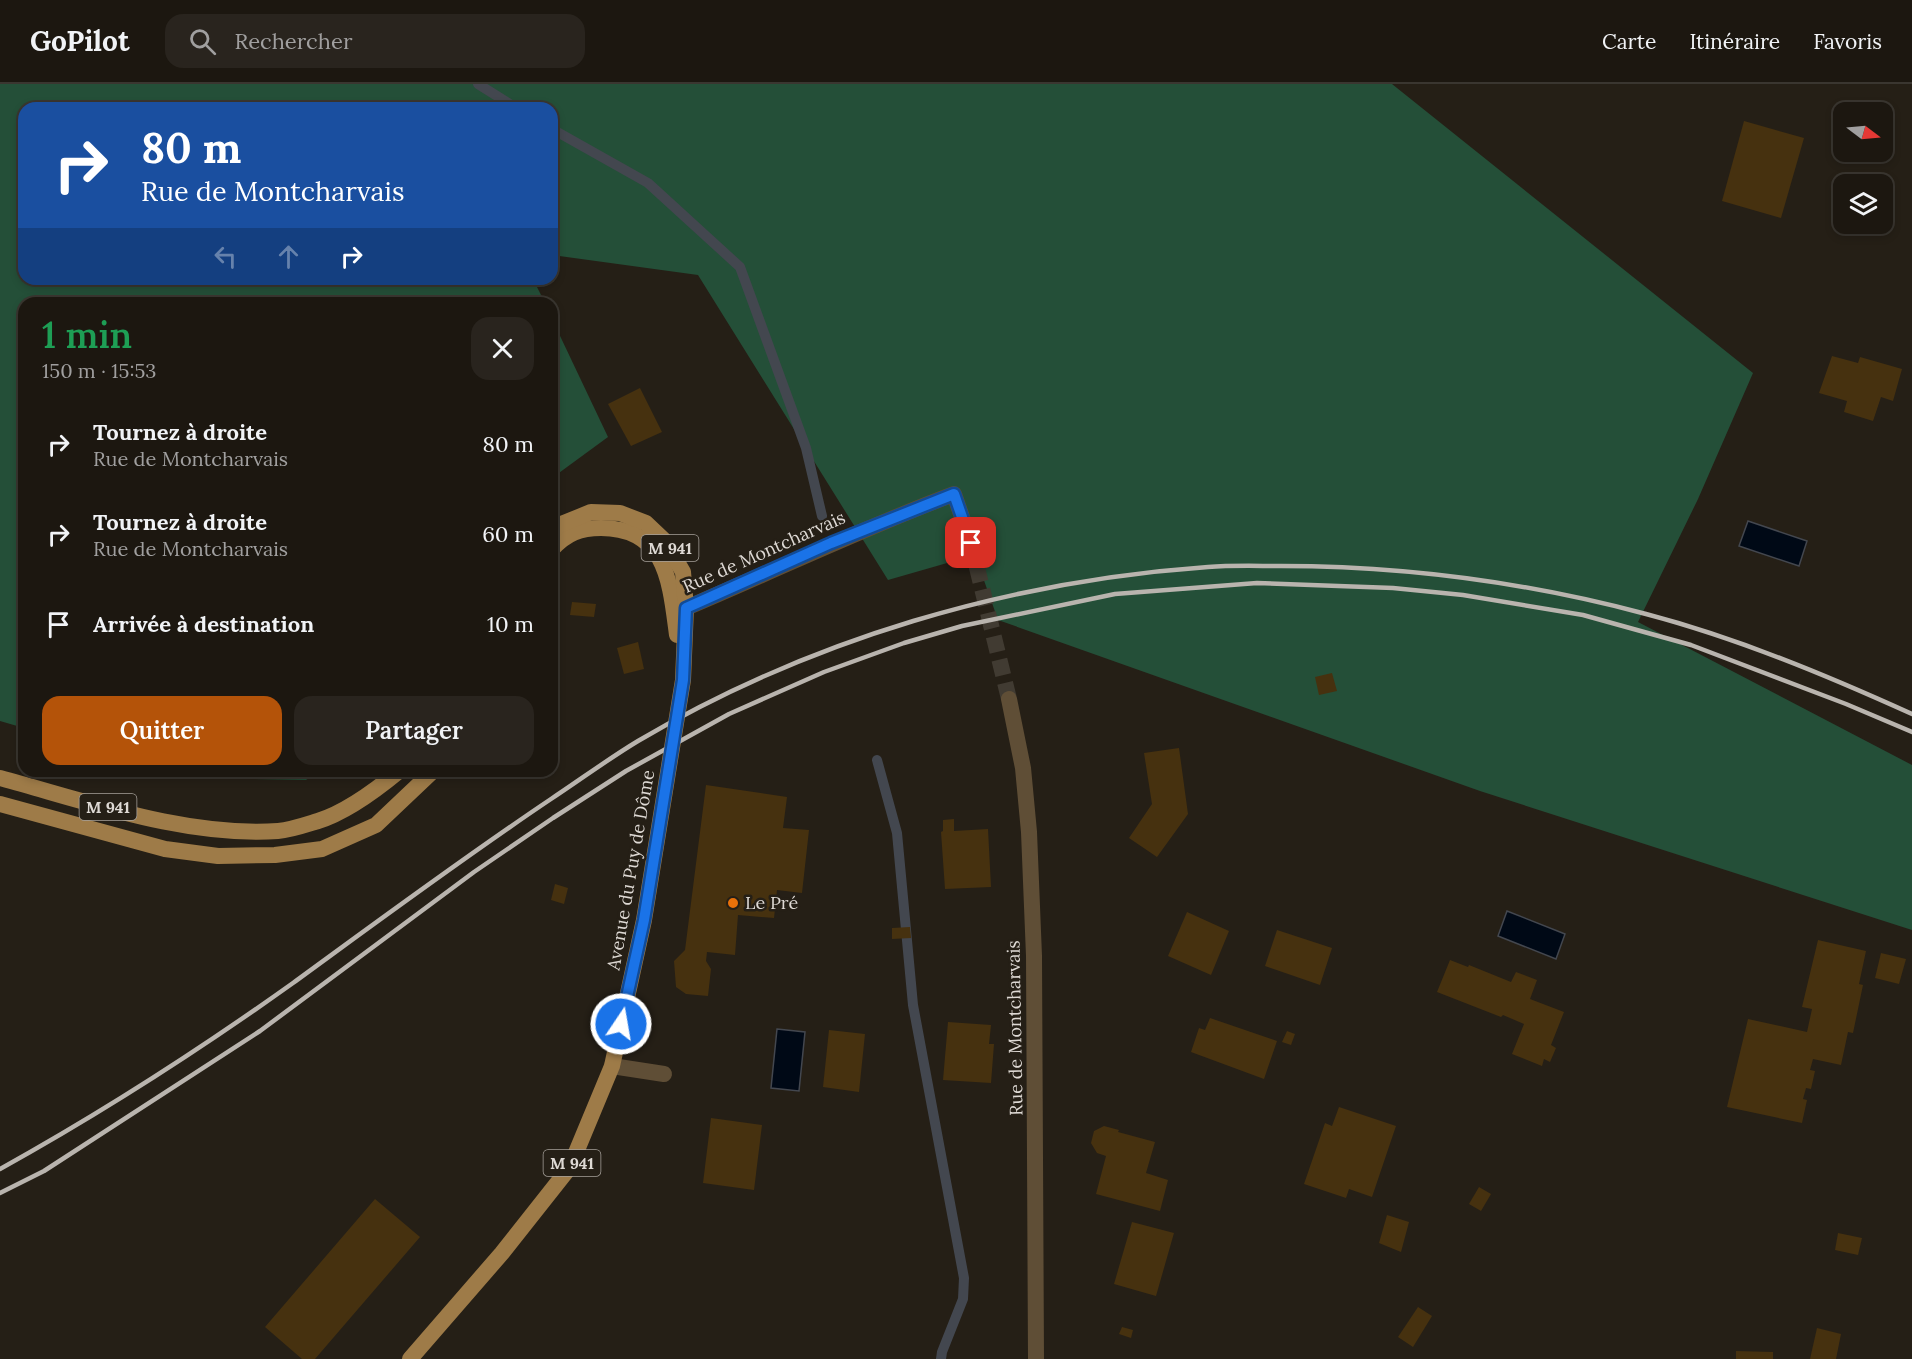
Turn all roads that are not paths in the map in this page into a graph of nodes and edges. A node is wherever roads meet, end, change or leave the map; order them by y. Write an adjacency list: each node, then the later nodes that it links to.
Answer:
1 (558, 526): 4 (main road, Avenue du Puy de Dôme / M 941)
2 (558, 543): 4 (main road, Avenue du Puy de Dôme / M 941)
3 (971, 543): 4 (street, Rue de Montcharvais)
4 (680, 609): 10 (main road, Avenue du Puy de Dôme / M 941)
5 (1009, 699): 13 (street, Rue de Montcharvais)
6 (391, 777): 8 (main road, M 941)
7 (427, 777): 9 (main road, M 941)
8 (0, 778)
9 (0, 804)
10 (612, 1066): 11 (street); 12 (main road, Avenue du Puy de Dôme / M 941)
11 (664, 1074)
12 (410, 1359)
13 (1036, 1359)

